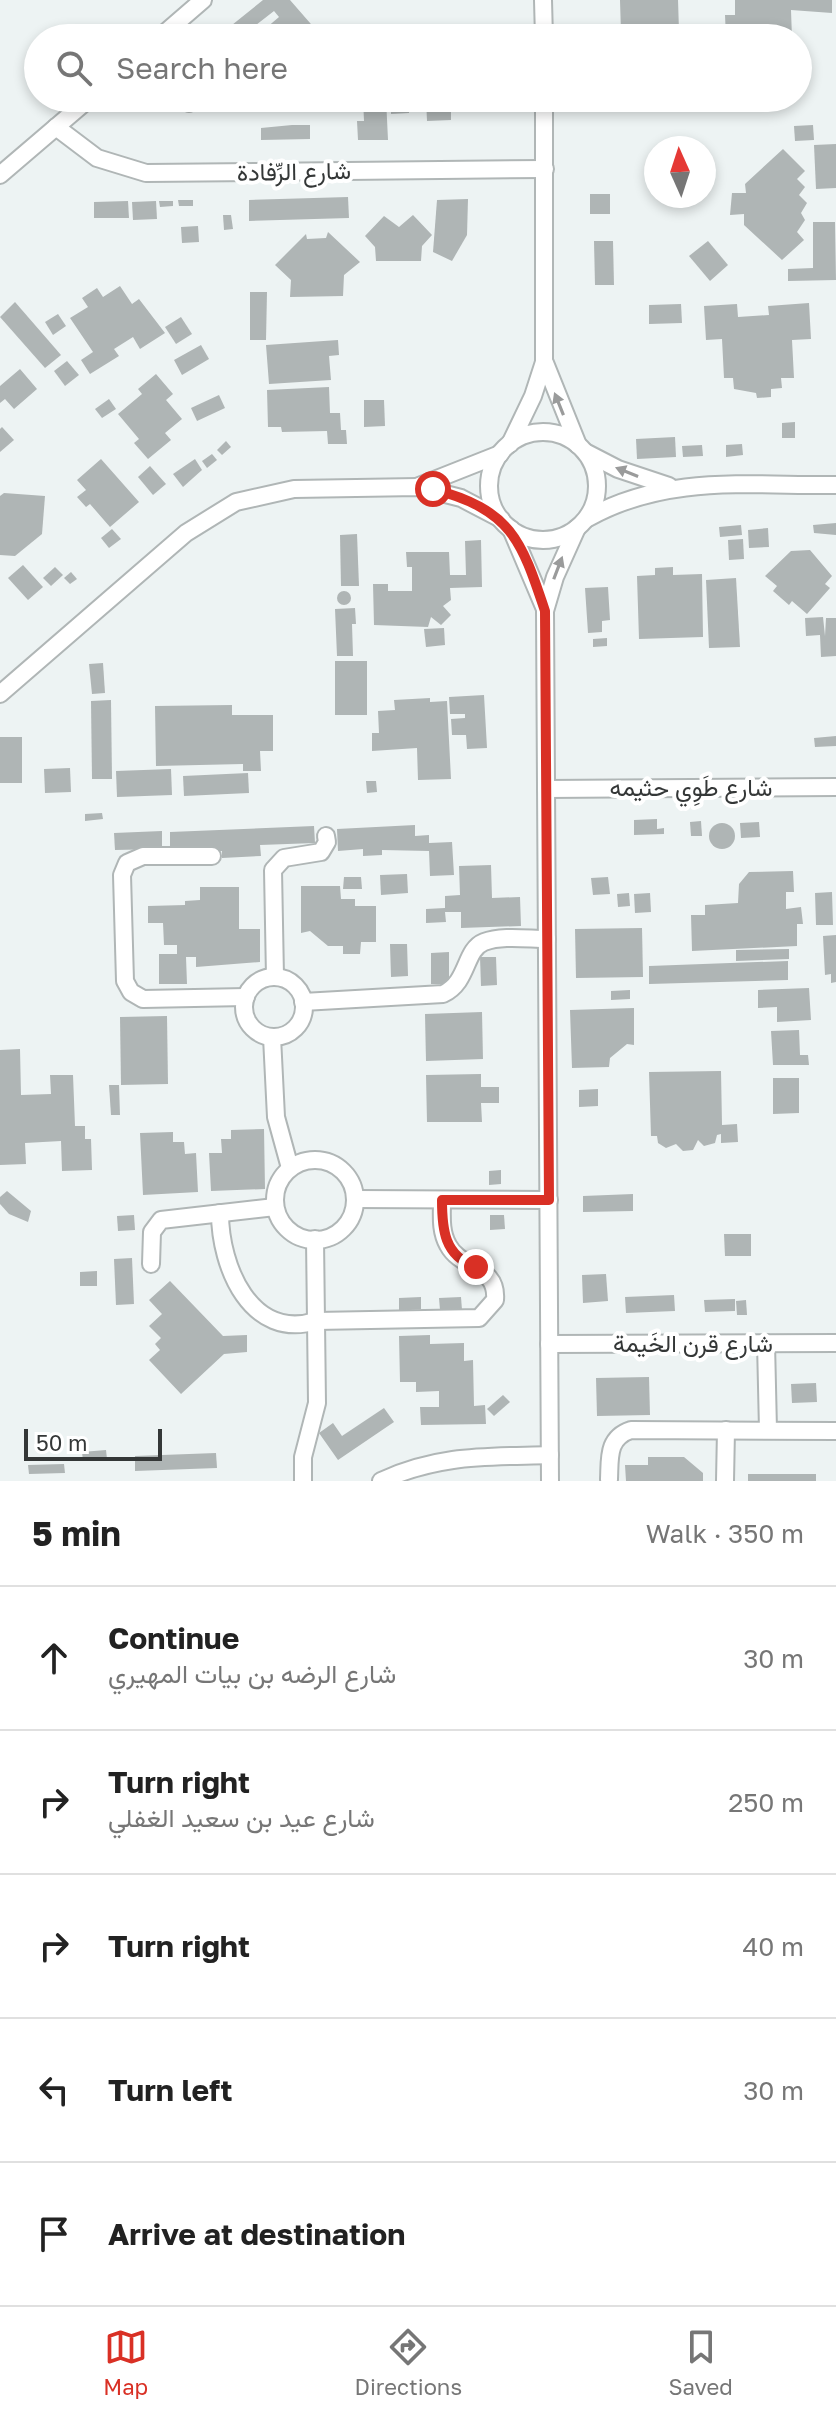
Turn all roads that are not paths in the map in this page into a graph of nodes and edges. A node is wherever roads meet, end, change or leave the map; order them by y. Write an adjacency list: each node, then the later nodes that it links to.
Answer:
1 (203, 0): 3 (street)
2 (543, 0): 4 (street)
3 (175, 24)
4 (544, 24)
5 (74, 112): 7 (street)
6 (544, 112): 8 (street)
7 (56, 127): 8 (street, شارع الرِّفادة); 9 (street)
8 (545, 169): 10 (street)
9 (0, 175)
10 (544, 362): 11 (street); 12 (street, one-way to 10)
11 (505, 449): 12 (street); 15 (street); 17 (street)
12 (582, 449): 14 (street, one-way to 12); 16 (street)
13 (836, 485): 14 (street)
14 (670, 486): 16 (street)
15 (418, 487): 17 (street); 19 (street)
16 (582, 523): 17 (street); 18 (street, one-way to 16)
17 (506, 524): 18 (street)
18 (545, 611): 21 (street)
19 (0, 694)
20 (836, 787): 21 (street, شارع طَوِي حثيمه)
21 (546, 789): 24 (street)
22 (326, 836): 25 (street)
23 (212, 856): 26 (street)
24 (547, 939): 27 (street); 32 (street)
25 (275, 977): 26 (street); 27 (street)
26 (246, 997): 28 (street)
27 (303, 1002): 28 (street)
28 (272, 1037): 29 (street)
29 (290, 1168): 30 (street); 33 (street)
30 (355, 1199): 31 (street); 35 (street)
31 (442, 1200): 32 (street); 37 (street)
32 (549, 1200): 40 (street)
33 (275, 1207): 34 (street); 35 (street)
34 (220, 1213): 36 (street); 37 (street)
35 (315, 1239): 37 (street)
36 (151, 1264)
37 (316, 1321): 46 (street)
38 (766, 1343): 39 (street, شارع قرن الخَيمة); 40 (street, شارع قرن الخَيمة); 42 (street)
39 (836, 1343)
40 (549, 1344): 44 (street)
41 (726, 1430): 42 (street); 45 (street); 49 (street)
42 (768, 1430): 43 (street)
43 (836, 1431)
44 (550, 1455): 47 (street); 48 (street)
45 (609, 1479)
46 (303, 1481)
47 (381, 1481)
48 (550, 1481)
49 (725, 1481)

